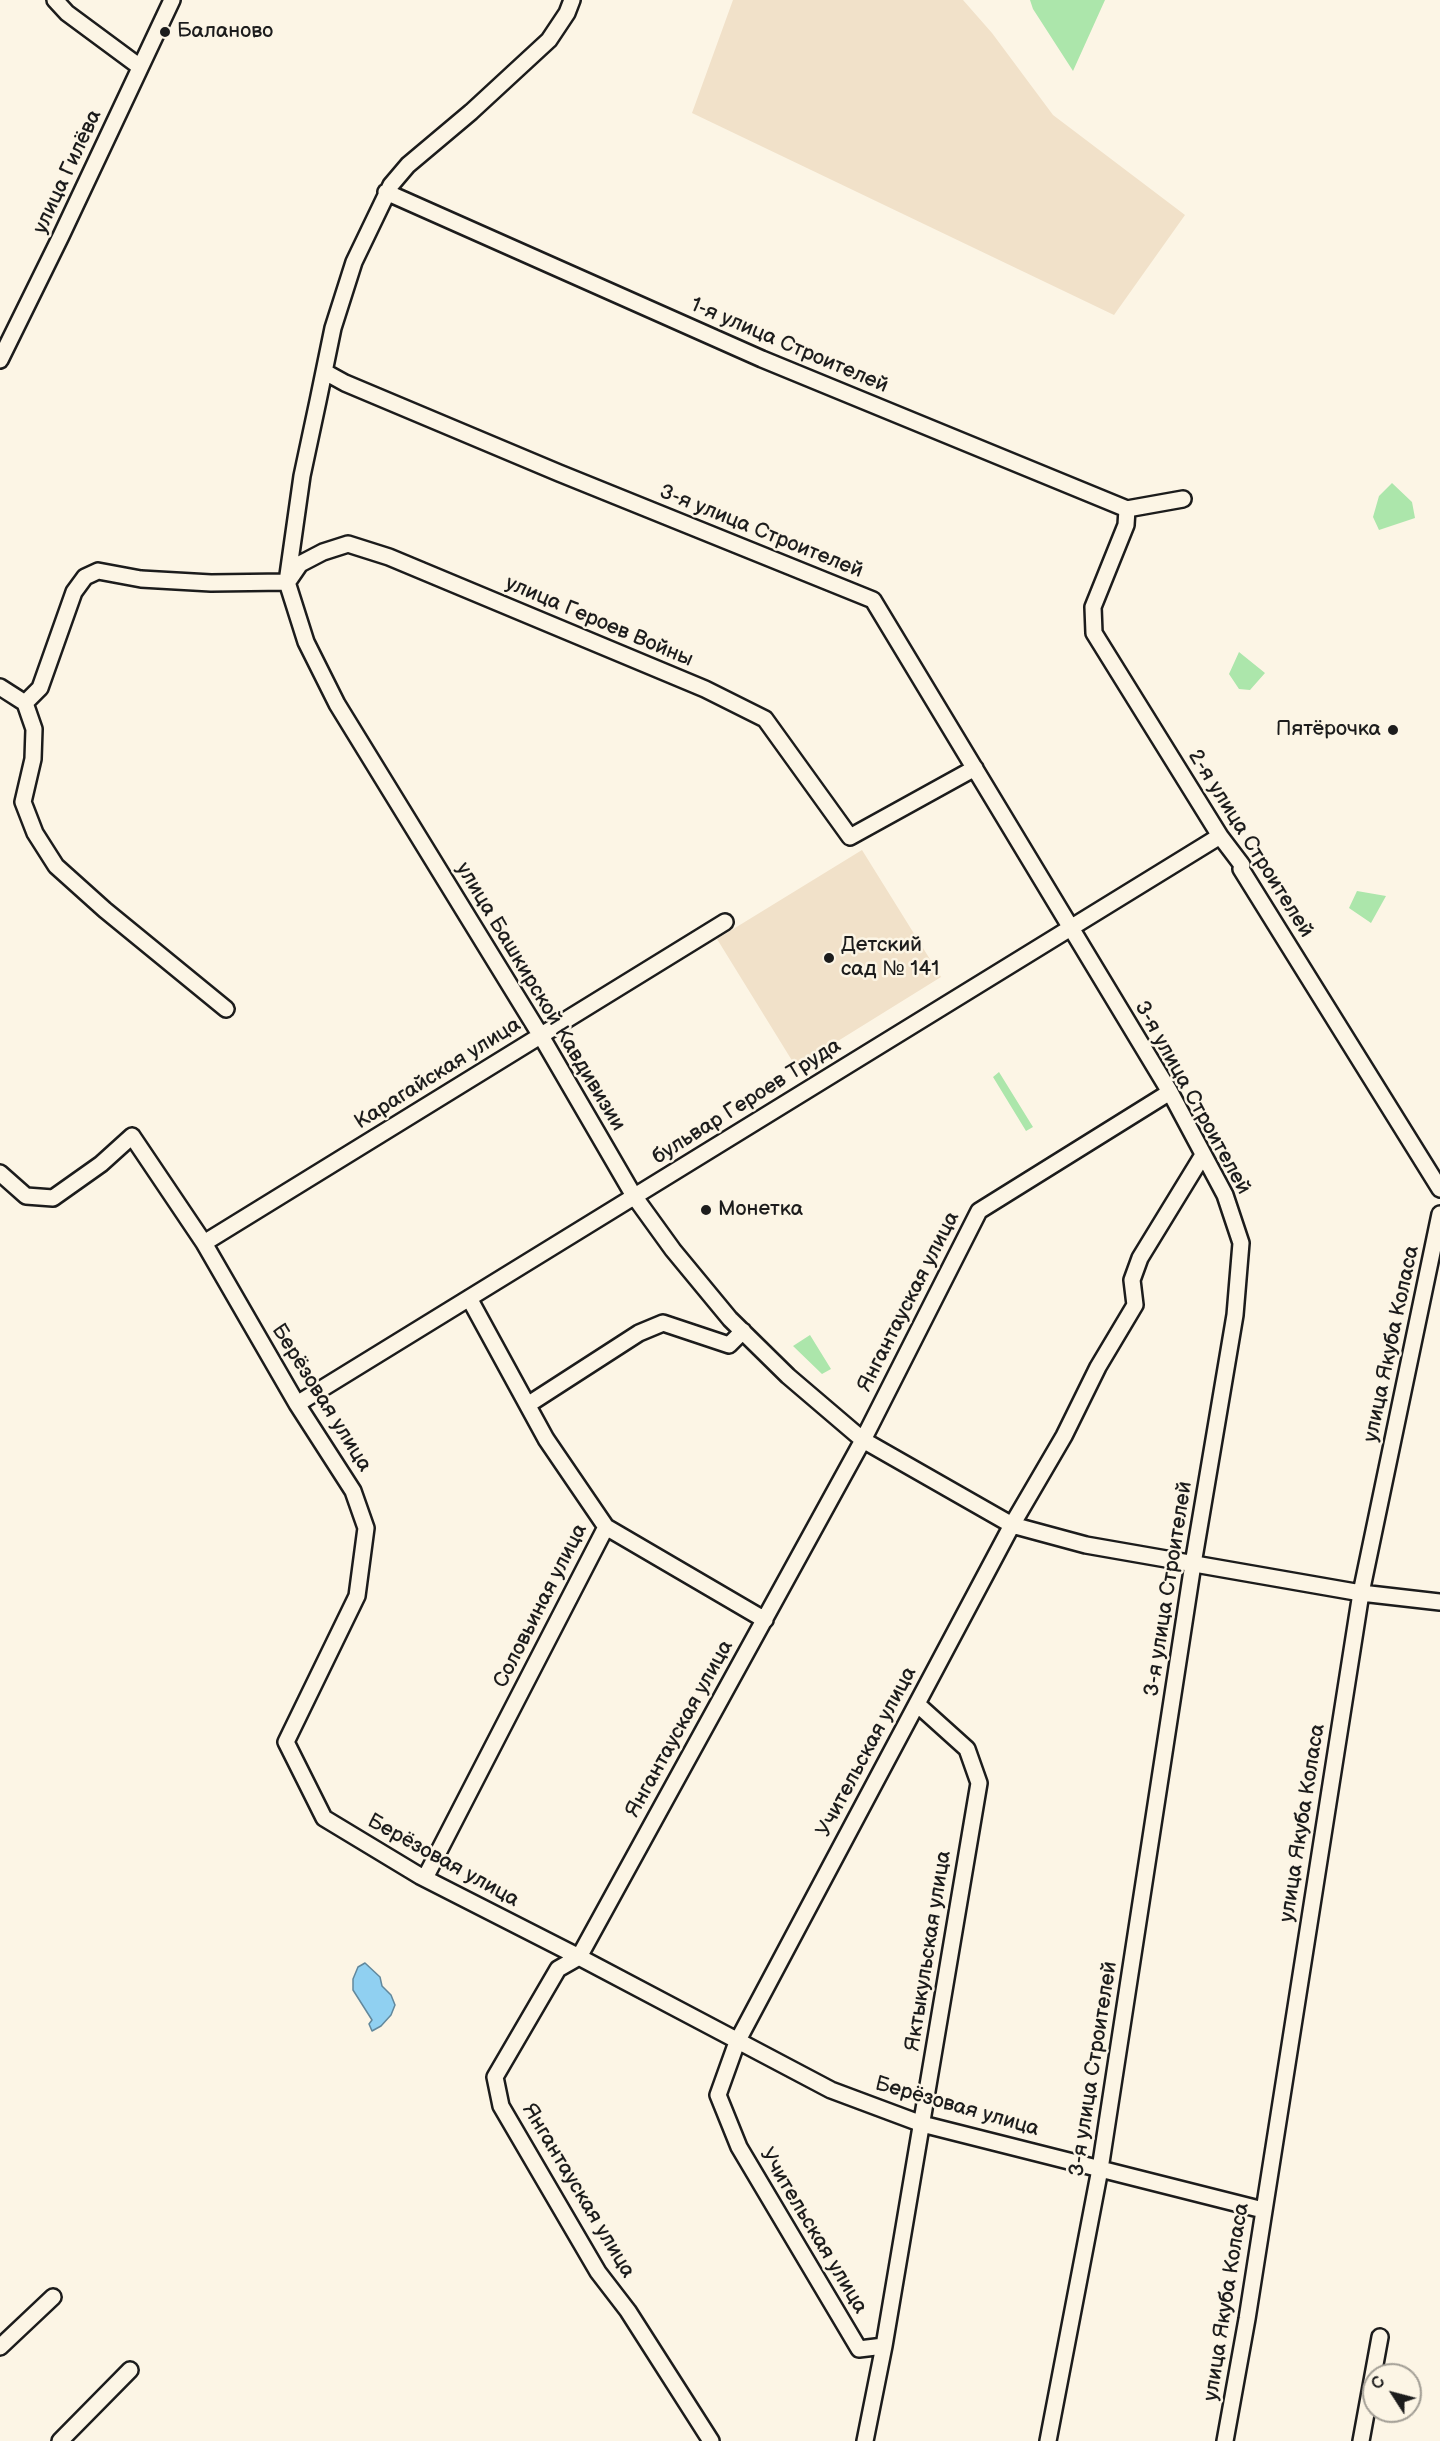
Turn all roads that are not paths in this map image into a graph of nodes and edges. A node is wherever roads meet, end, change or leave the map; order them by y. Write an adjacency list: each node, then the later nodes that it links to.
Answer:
1 (55, 0): 4 (street)
2 (172, 0): 4 (street, улица Гилёва)
3 (572, 0): 5 (street, улица Башкирской Кавдивизии)
4 (140, 67): 6 (street, улица Гилёва)
5 (386, 192): 7 (street, улица Башкирской Кавдивизии); 9 (street, 1-я улица Строителей)
6 (0, 360)
7 (325, 372): 10 (street, улица Башкирской Кавдивизии); 13 (street, 3-я улица Строителей)
8 (1184, 499): 9 (street)
9 (1127, 509): 14 (street, 2-я улица Строителей)
10 (288, 582): 12 (street); 13 (street, улица Героев Войны); 18 (street, улица Башкирской Кавдивизии)
11 (0, 687): 12 (street)
12 (25, 703): 17 (street)
13 (975, 768): 16 (street, 3-я улица Строителей)
14 (1220, 836): 16 (street, бульвар Героев Труда); 22 (street, 2-я улица Строителей)
15 (725, 922): 18 (street, Карагайская улица)
16 (1071, 927): 19 (street, 3-я улица Строителей); 23 (street, бульвар Героев Труда)
17 (226, 1009)
18 (541, 1036): 23 (street, улица Башкирской Кавдивизии); 25 (street, Карагайская улица)
19 (1170, 1092): 20 (street, 3-я улица Строителей); 30 (street, Янгантауская улица)
20 (1203, 1155): 31 (street, Учительская улица); 33 (street, 3-я улица Строителей)
21 (0, 1173): 25 (street, Берёзовая улица)
22 (1440, 1189)
23 (634, 1196): 26 (street, бульвар Героев Труда); 27 (street, улица Башкирской Кавдивизии)
24 (1440, 1214): 34 (street, улица Якуба Коласа)
25 (204, 1243): 28 (street, Берёзовая улица)
26 (468, 1298): 28 (street, бульвар Героев Труда); 29 (street, Соловьиная улица)
27 (743, 1331): 29 (street); 30 (street, улица Башкирской Кавдивизии)
28 (297, 1404): 38 (street, Берёзовая улица)
29 (528, 1404): 32 (street, Соловьиная улица)
30 (863, 1440): 31 (street, улица Башкирской Кавдивизии); 36 (street, Янгантауская улица)
31 (1012, 1525): 33 (street, улица Башкирской Кавдивизии); 37 (street, Учительская улица)
32 (606, 1527): 36 (street); 38 (street, Соловьиная улица)
33 (1193, 1564): 34 (street, улица Башкирской Кавдивизии); 42 (street, 3-я улица Строителей)
34 (1361, 1593): 35 (street, улица Башкирской Кавдивизии); 43 (street, улица Якуба Коласа)
35 (1440, 1602)
36 (765, 1620): 39 (street, Янгантауская улица)
37 (917, 1704): 40 (street, Учительская улица); 41 (street, Яктыкульская улица)
38 (424, 1878): 39 (street, Берёзовая улица)
39 (579, 1957): 40 (street, Берёзовая улица); 50 (street, Янгантауская улица)
40 (737, 2042): 41 (street, Берёзовая улица); 46 (street, Учительская улица)
41 (922, 2124): 42 (street, Берёзовая улица); 46 (street, Яктыкульская улица)
42 (1100, 2169): 43 (street, Берёзовая улица); 52 (street, 3-я улица Строителей)
43 (1263, 2210): 53 (street, улица Якуба Коласа)
44 (53, 2297): 47 (street)
45 (1380, 2337): 54 (street)
46 (884, 2346): 51 (street, Яктыкульская улица)
47 (0, 2347)
48 (130, 2370): 49 (street)
49 (60, 2441)
50 (711, 2441)
51 (865, 2441)
52 (1048, 2441)
53 (1225, 2441)
54 (1361, 2441)

